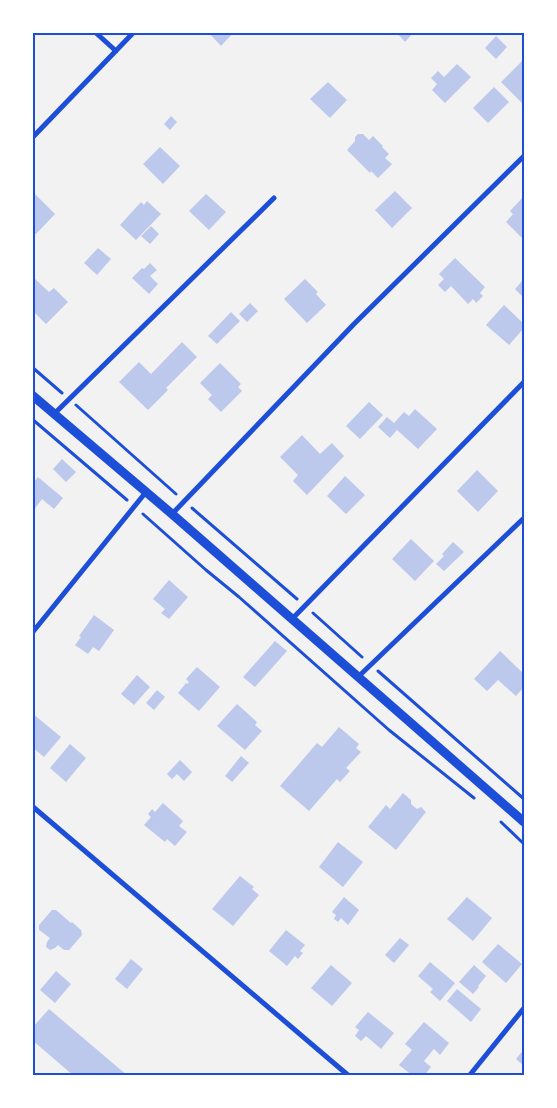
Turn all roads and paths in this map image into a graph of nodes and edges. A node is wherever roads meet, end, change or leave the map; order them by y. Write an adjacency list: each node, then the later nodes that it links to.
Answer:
1 (95, 32): 3 (street)
2 (134, 32): 3 (street)
3 (116, 51): 4 (street)
4 (32, 138)
5 (524, 156): 14 (street)
6 (274, 198): 10 (street)
7 (32, 367): 10 (path)
8 (524, 382): 18 (street)
9 (32, 395): 11 (street)
10 (69, 399): 11 (street); 14 (path)
11 (54, 414): 13 (street)
12 (32, 419): 15 (path)
13 (146, 492): 15 (street); 16 (street)
14 (184, 502): 16 (street); 18 (path)
15 (134, 506): 20 (street); 24 (path)
16 (172, 514): 19 (street)
17 (524, 518): 21 (street)
18 (304, 606): 19 (street); 21 (path)
19 (292, 619): 22 (street)
20 (32, 633)
21 (370, 665): 22 (street); 23 (path)
22 (358, 677): 27 (street)
23 (524, 799)
24 (476, 800)
25 (32, 806): 30 (street)
26 (497, 819): 28 (path)
27 (524, 822)
28 (524, 844)
29 (524, 1008): 31 (street)
30 (349, 1076)
31 (469, 1076)

